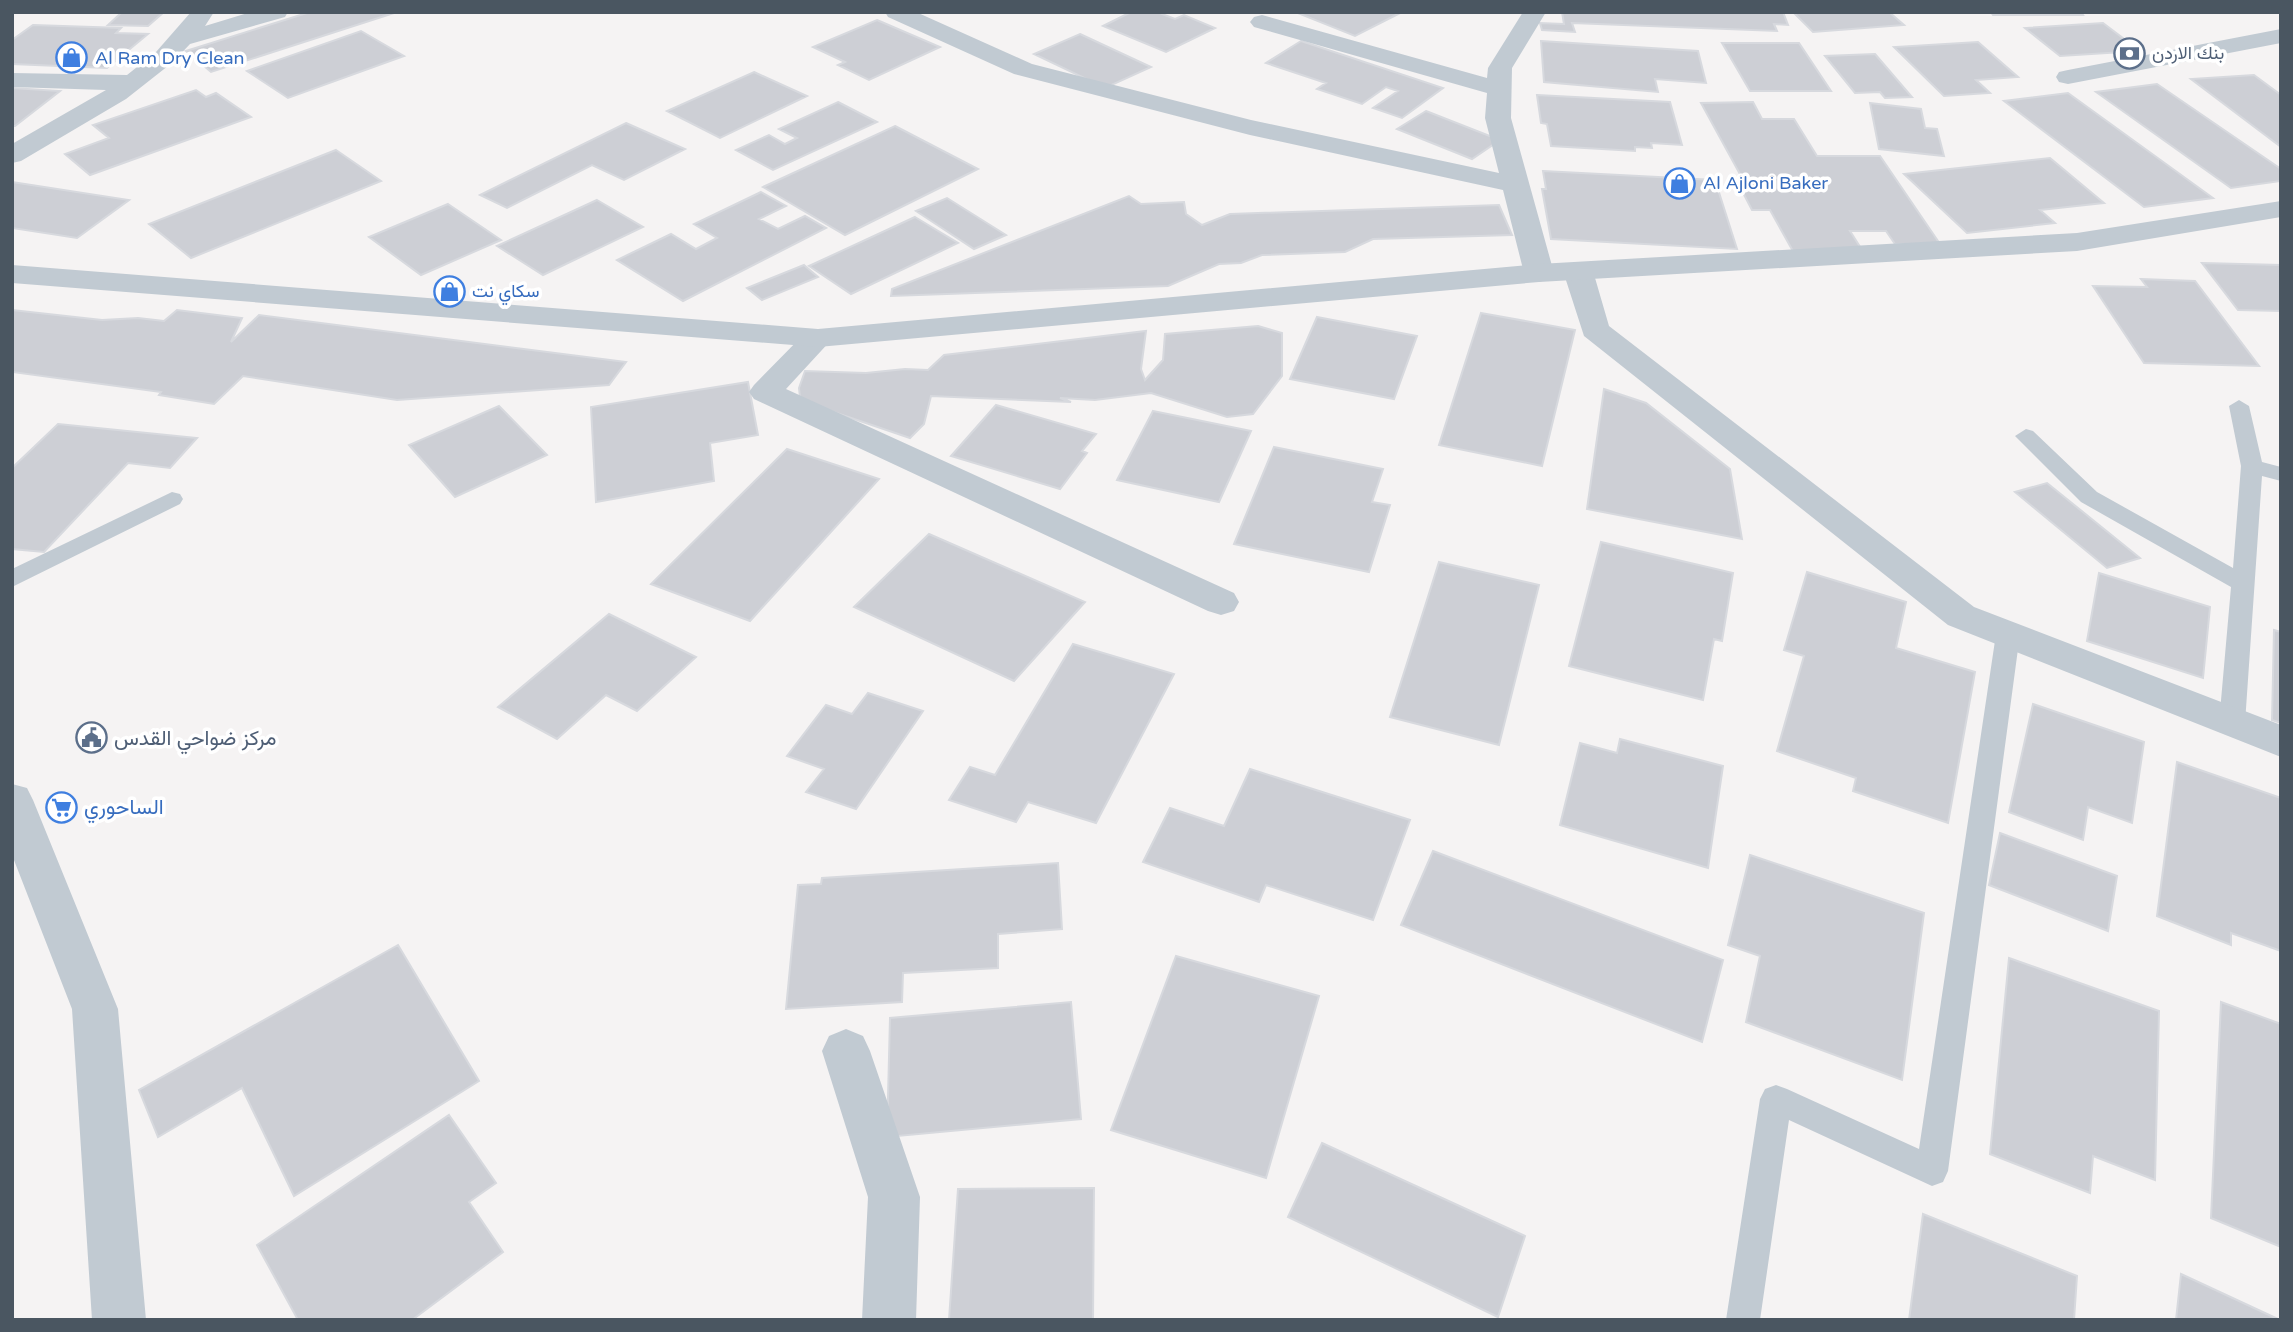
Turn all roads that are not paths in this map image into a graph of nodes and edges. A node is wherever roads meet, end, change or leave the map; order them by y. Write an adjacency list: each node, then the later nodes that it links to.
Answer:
1 (203, 12): 7 (street)
2 (277, 12): 7 (street)
3 (895, 12): 13 (street)
4 (1535, 12): 11 (street)
5 (1262, 22): 11 (street)
6 (2281, 36): 8 (street)
7 (187, 38): 10 (street)
8 (2068, 77)
9 (12, 80): 10 (street)
10 (132, 83): 12 (street)
11 (1499, 89): 13 (street)
12 (12, 155)
13 (1514, 184): 16 (street)
14 (2281, 209): 15 (street)
15 (1578, 271): 16 (street); 27 (street)
16 (1539, 273): 18 (street)
17 (12, 274): 18 (street)
18 (818, 338): 26 (street)
19 (2239, 406): 21 (lane)
20 (2026, 436): 25 (lane)
21 (2252, 466): 22 (lane); 25 (lane)
22 (2281, 474)
23 (172, 499): 24 (lane)
24 (12, 579)
25 (2243, 584): 28 (lane)
26 (1221, 602)
27 (2008, 635): 28 (street); 34 (lane)
28 (2232, 723): 29 (street)
29 (2281, 742)
30 (12, 800): 32 (street)
31 (846, 1051): 33 (street)
32 (119, 1320)
33 (889, 1320)
34 (1743, 1320)

